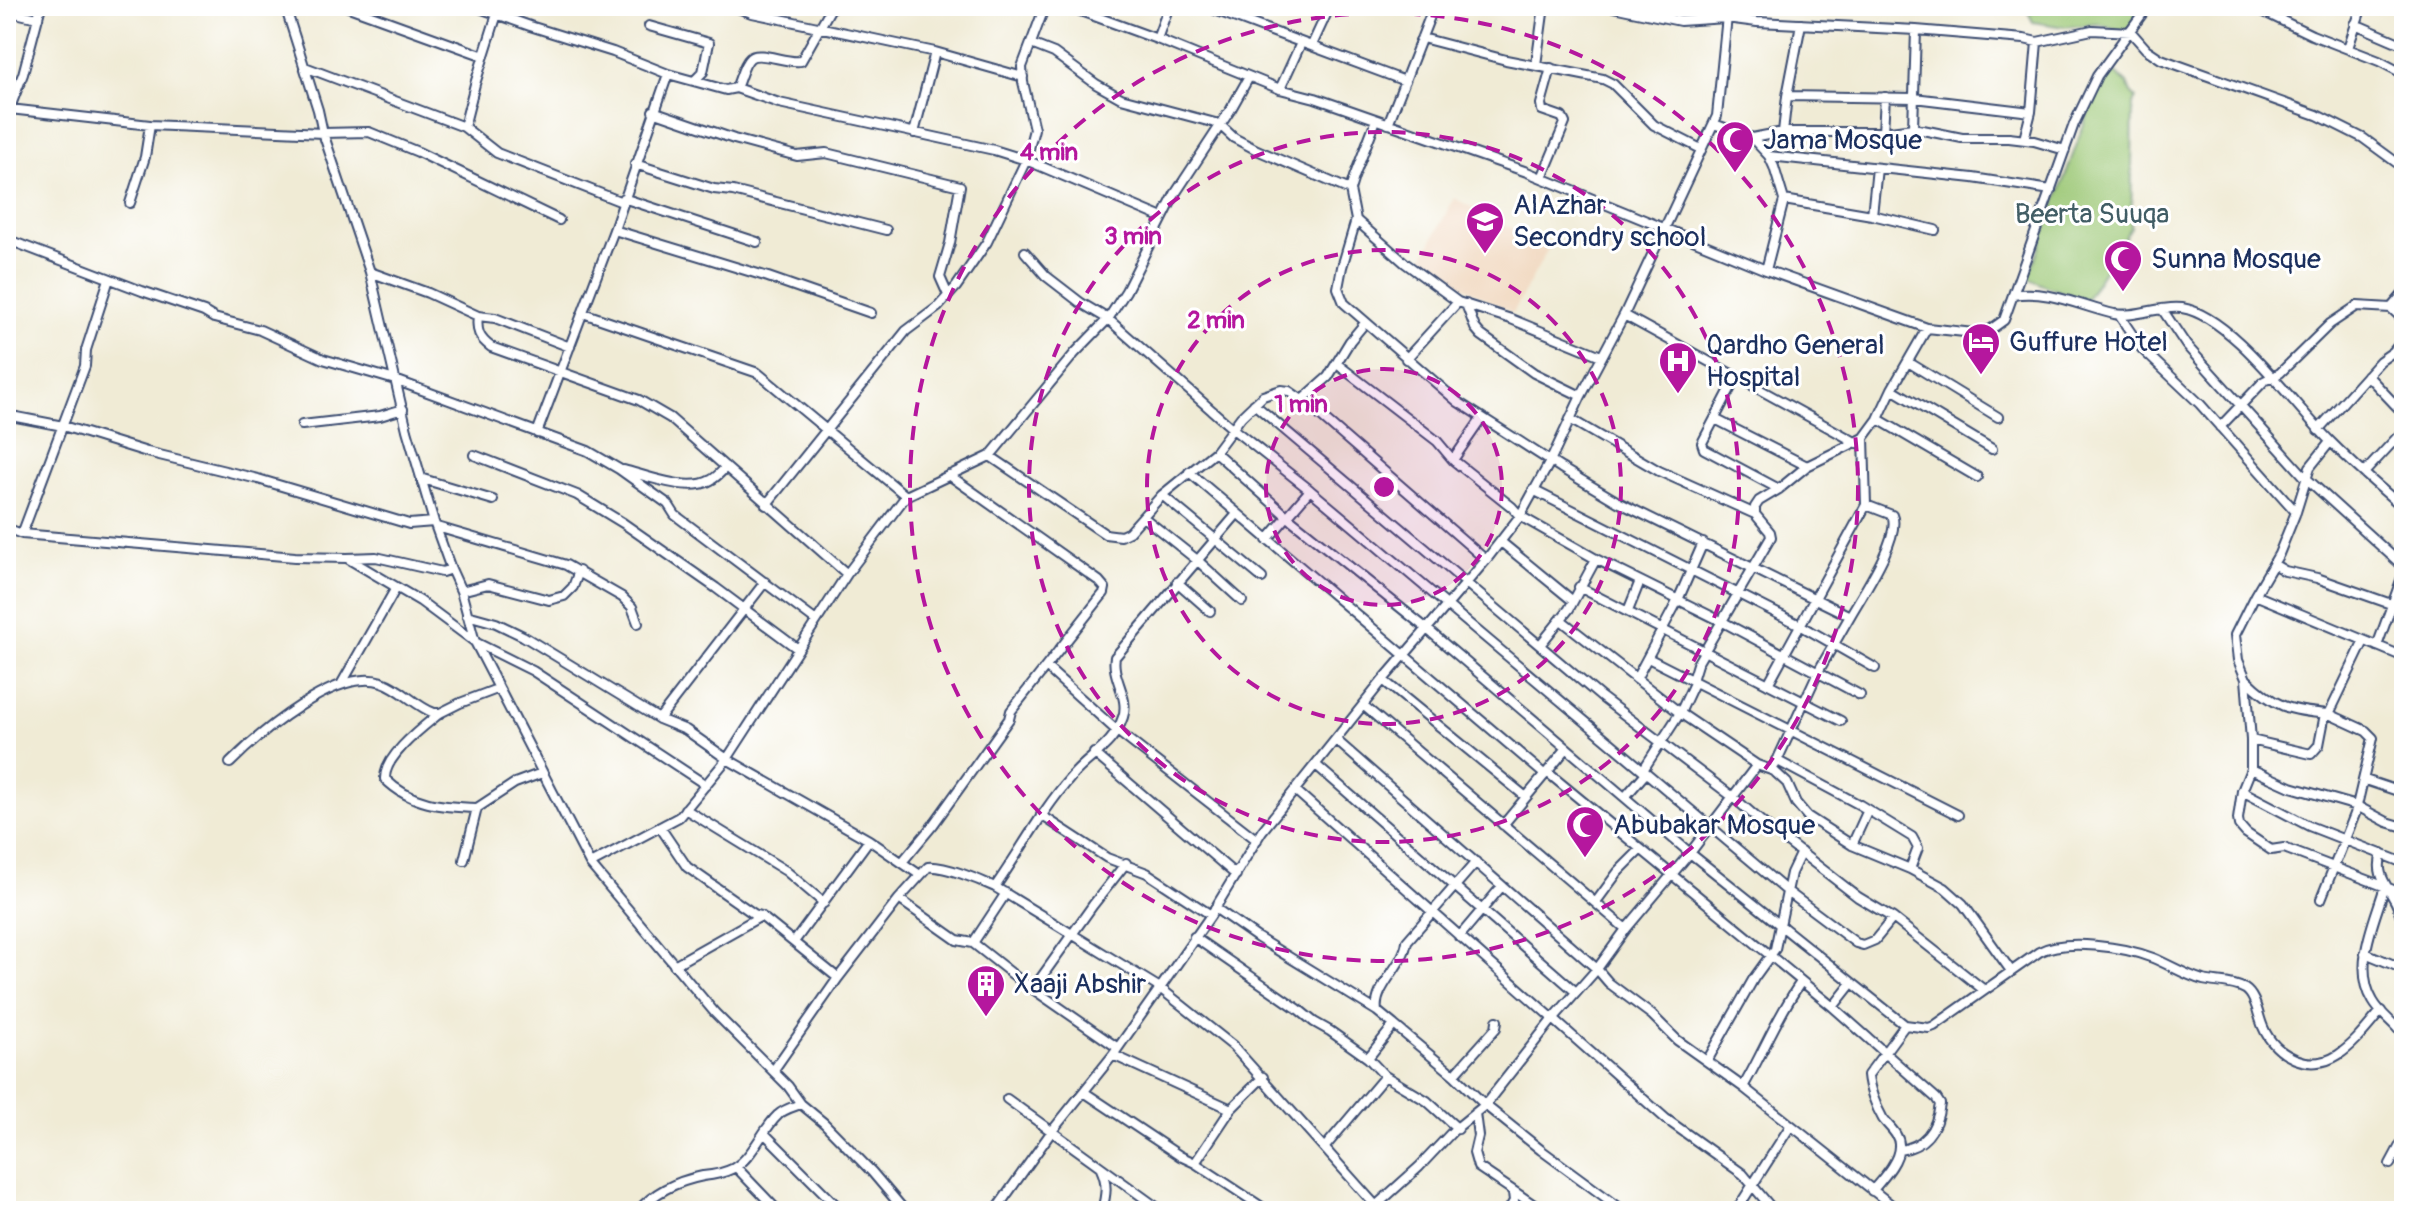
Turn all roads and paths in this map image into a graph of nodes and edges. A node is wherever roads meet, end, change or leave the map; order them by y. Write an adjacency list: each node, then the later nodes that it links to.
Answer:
1 (41, 6): 22 (street)
2 (264, 6): 19 (street)
3 (346, 6): 39 (street)
4 (474, 6): 21 (street)
5 (732, 6): 27 (street)
6 (832, 6): 27 (street)
7 (1045, 6): 34 (street)
8 (1067, 6): 31 (street)
9 (1169, 6): 31 (street)
10 (1204, 6): 33 (street)
11 (1330, 6): 35 (street)
12 (1434, 6): 30 (street)
13 (1544, 6): 40 (street)
14 (1608, 6): 23 (street)
15 (1728, 6): 23 (street)
16 (2148, 6): 29 (street)
17 (2252, 6): 37 (street)
18 (2362, 6): 25 (street)
19 (285, 8): 41 (street)
20 (6, 11): 22 (street)
21 (499, 12): 39 (street); 43 (street)
22 (38, 18): 54 (street)
23 (1726, 18): 24 (street); 61 (street)
24 (1801, 24): 28 (street); 51 (street)
25 (2355, 24): 36 (street); 37 (street)
26 (649, 26): 47 (street)
27 (822, 27): 38 (street); 49 (street)
28 (1916, 30): 32 (street); 53 (street)
29 (2131, 32): 32 (street); 72 (street); 77 (street)
30 (1422, 38): 40 (street); 48 (street)
31 (1157, 39): 46 (street)
32 (2037, 42): 56 (street)
33 (1301, 43): 35 (street); 50 (street)
34 (1031, 44): 45 (street); 59 (street)
35 (1312, 45): 48 (street)
36 (2404, 45)
37 (2348, 48): 44 (street)
38 (935, 52): 45 (street); 68 (street)
39 (484, 56): 63 (street)
40 (1536, 65): 42 (street)
41 (305, 67): 63 (street); 67 (street)
42 (1551, 68): 71 (street); 78 (street)
43 (668, 74): 47 (street); 55 (street)
44 (2404, 74)
45 (1023, 77): 74 (street)
46 (1249, 77): 50 (street); 59 (street)
47 (695, 80): 49 (street)
48 (1405, 81): 60 (street)
49 (736, 88): 68 (street)
50 (1280, 89): 58 (street)
51 (1787, 96): 52 (street); 65 (street)
52 (1885, 97): 53 (street); 66 (street)
53 (1914, 98): 56 (street); 64 (street)
54 (8, 110): 57 (street); 62 (street)
55 (653, 111): 75 (street); 99 (street)
56 (2031, 112): 70 (street)
57 (6, 118)
58 (1376, 120): 60 (street); 79 (street)
59 (1219, 124): 79 (street); 85 (street)
60 (1388, 124): 78 (street)
61 (1714, 124): 69 (street); 71 (street)
62 (150, 125): 67 (street); 83 (street)
63 (464, 127): 81 (street)
64 (1913, 128): 66 (street); 70 (street)
65 (1783, 132): 66 (street); 69 (street)
66 (1883, 132)
67 (323, 133): 86 (street); 96 (street)
68 (914, 133): 74 (street)
69 (1752, 138): 73 (street)
70 (2024, 139): 72 (street)
71 (1701, 149): 88 (street)
72 (2065, 150): 80 (street)
73 (1769, 156): 76 (street); 82 (street)
74 (1026, 160): 85 (street); 99 (street)
75 (635, 164): 81 (street); 90 (street)
76 (1877, 168): 80 (street); 84 (street)
77 (2404, 168)
78 (1542, 178): 88 (street)
79 (1350, 190): 87 (street)
80 (2051, 190): 100 (street)
81 (623, 200): 89 (street); 93 (street)
82 (1784, 200): 84 (street); 95 (street)
83 (130, 203)
84 (1872, 215): 91 (street)
85 (1163, 218): 109 (street)
86 (559, 220)
87 (1356, 220): 101 (street); 111 (street)
88 (1663, 226): 95 (street); 106 (street)
89 (614, 230): 104 (street); 105 (street)
90 (886, 230)
91 (1935, 230)
92 (6, 239): 97 (street)
93 (757, 242)
94 (1025, 252): 109 (street)
95 (1766, 270): 112 (street)
96 (370, 272): 108 (street); 123 (street)
97 (109, 279): 123 (street); 138 (street)
98 (2404, 293): 102 (street)
99 (948, 295): 141 (street)
100 (2013, 295): 107 (street); 112 (street)
101 (1462, 303): 115 (street); 116 (street); 125 (street)
102 (2391, 308): 110 (street); 122 (street)
103 (2162, 309): 107 (street); 122 (street); 128 (street)
104 (583, 313): 114 (street); 141 (street)
105 (871, 313)
106 (1624, 315): 115 (street); 121 (street)
107 (2119, 315): 139 (street)
108 (478, 316): 114 (street); 119 (street)
109 (1108, 319): 140 (street); 150 (street)
110 (2404, 320)
111 (1365, 323): 116 (street); 118 (street)
112 (1927, 328): 117 (street)
113 (2404, 339): 120 (street)
114 (570, 347): 119 (street)
115 (1601, 356): 125 (street)
116 (1406, 359): 133 (street)
117 (1908, 362): 124 (street); 132 (street)
118 (1337, 364): 126 (street); 151 (street)
119 (559, 373): 144 (street); 154 (street)
120 (2367, 375): 130 (street); 142 (street)
121 (1737, 376): 135 (street); 145 (street)
122 (2271, 376): 128 (street); 142 (street)
123 (395, 380): 129 (street); 144 (street)
124 (1892, 389): 136 (street); 147 (street)
125 (1581, 396): 134 (street)
126 (1302, 400): 127 (street); 187 (street)
127 (1254, 404): 140 (street); 199 (street)
128 (2241, 404): 139 (street); 160 (street)
129 (403, 409): 137 (street); 161 (street)
130 (2404, 414)
131 (6, 415): 138 (street)
132 (1998, 417)
133 (1482, 418): 151 (street); 152 (street)
134 (1570, 419): 152 (street); 173 (street)
135 (1715, 419): 153 (street); 162 (street)
136 (1878, 419): 145 (street); 159 (street)
137 (302, 425)
138 (63, 426): 177 (street); 179 (street)
139 (2220, 427): 171 (street)
140 (1233, 429): 148 (street); 163 (street)
141 (827, 430): 166 (street); 168 (street)
142 (2318, 430): 146 (street)
143 (2404, 430): 157 (street)
144 (537, 433): 155 (street)
145 (1860, 440): 153 (street); 169 (street)
146 (2330, 442): 157 (street); 160 (street)
147 (1992, 449)
148 (1215, 452): 156 (street); 176 (street)
149 (474, 455): 211 (street)
150 (990, 456): 158 (street); 175 (street)
151 (1453, 460): 174 (street)
152 (1551, 460): 164 (street); 183 (street)
153 (1807, 466): 162 (street)
154 (726, 467): 155 (street); 168 (street)
155 (619, 469): 197 (street)
156 (1189, 472): 165 (street); 172 (street)
157 (2364, 473): 170 (street)
158 (949, 475): 166 (street); 234 (street)
159 (1977, 477)
160 (2306, 478): 171 (street); 191 (street)
161 (423, 479): 167 (street); 177 (street)
162 (1779, 489): 173 (street)
163 (1310, 490): 176 (street); 210 (street)
164 (1533, 490): 174 (street); 193 (street)
165 (1162, 495): 175 (street); 180 (street)
166 (906, 496): 194 (street)
167 (493, 500)
168 (766, 505): 194 (street)
169 (1866, 505): 205 (street); 215 (street)
170 (2404, 508)
171 (2296, 512): 188 (street)
172 (1237, 514): 180 (street); 181 (street)
173 (1755, 514): 189 (street)
174 (1520, 516): 182 (street); 185 (street)
175 (1143, 517): 186 (street)
176 (1288, 517): 181 (street); 221 (street)
177 (436, 525): 190 (street); 192 (street)
178 (6, 528): 179 (street)
179 (22, 534): 184 (street)
180 (1215, 539): 186 (street); 195 (street)
181 (1267, 540): 231 (street)
182 (1501, 542): 187 (street); 208 (street)
183 (1703, 543): 189 (street); 193 (street)
184 (347, 558): 190 (street); 201 (street)
185 (1596, 559): 196 (street); 200 (street)
186 (1197, 560): 198 (street); 207 (street)
187 (1486, 560): 199 (street)
188 (2273, 564): 204 (street); 209 (street)
189 (1753, 568): 203 (street); 205 (street)
190 (451, 569): 202 (street)
191 (2404, 570): 209 (street)
192 (579, 571): 202 (street); 219 (street)
193 (1690, 571): 203 (street); 206 (street)
194 (847, 574): 217 (street)
195 (1262, 578)
196 (1640, 581): 206 (street); 213 (street)
197 (765, 582): 211 (street); 217 (street)
198 (1177, 582): 212 (street); 252 (street)
199 (1466, 582): 210 (street); 226 (street)
200 (1579, 587): 208 (street); 213 (street)
201 (396, 588): 224 (street); 240 (street)
202 (461, 591): 214 (street)
203 (1737, 595): 218 (street); 220 (street)
204 (2255, 595): 223 (street); 238 (street)
205 (1813, 598): 215 (street); 220 (street)
206 (1678, 600): 218 (street); 222 (street)
207 (1242, 601)
208 (1573, 601): 216 (street)
209 (2391, 604): 227 (street)
210 (1446, 606): 221 (street); 266 (street)
211 (744, 610): 228 (street); 250 (street)
212 (1210, 611)
213 (1628, 611): 222 (street)
214 (467, 615): 224 (street); 250 (street)
215 (1850, 616): 225 (street)
216 (1561, 620): 226 (street); 237 (street)
217 (816, 621): 228 (street)
218 (1723, 622): 229 (street); 230 (street)
219 (638, 623)
220 (1800, 625): 225 (street); 230 (street)
221 (1427, 629): 231 (street); 257 (street)
222 (1663, 629): 229 (street); 233 (street)
223 (2364, 641): 227 (street); 249 (street)
224 (475, 642): 243 (street); 270 (street)
225 (1833, 643): 235 (street); 236 (street)
226 (1540, 645): 256 (street)
227 (2377, 646): 232 (street)
228 (798, 649): 259 (street)
229 (1705, 650): 241 (street); 242 (street)
230 (1783, 654): 236 (street); 242 (street)
231 (1405, 655): 239 (street); 268 (street)
232 (2404, 657)
233 (1648, 658): 237 (street); 241 (street)
234 (1046, 667): 252 (street); 296 (street)
235 (1875, 668)
236 (1818, 672): 244 (street); 245 (street)
237 (1636, 679): 248 (street)
238 (2246, 679): 249 (street); 255 (street)
239 (1383, 680): 246 (street); 274 (street)
240 (342, 683): 247 (street); 261 (street)
241 (1694, 683): 248 (street); 253 (street)
242 (1768, 684): 245 (street)
243 (497, 689): 247 (street); 267 (street)
244 (1860, 695)
245 (1805, 703): 251 (street); 253 (street)
246 (1363, 705): 254 (street); 283 (street)
247 (440, 713): 278 (street)
248 (1680, 713): 256 (street); 263 (street)
249 (2327, 714): 255 (street); 269 (street)
250 (659, 719): 259 (street)
251 (1841, 721)
252 (1116, 730): 258 (street); 288 (street)
253 (1791, 730): 260 (street); 282 (street)
254 (1336, 740): 262 (street); 297 (street)
255 (2251, 740): 264 (street)
256 (1661, 743): 266 (street); 276 (street)
257 (1567, 748): 268 (street); 275 (street)
258 (1094, 753): 281 (street); 304 (street)
259 (727, 759): 270 (street); 287 (street)
260 (1776, 760): 265 (street); 280 (street)
261 (230, 763)
262 (1316, 765): 271 (street); 309 (street)
263 (1757, 765): 265 (street); 276 (street)
264 (2251, 769): 272 (street); 277 (street)
265 (1774, 771): 290 (street)
266 (1644, 772): 275 (street); 284 (street)
267 (542, 773): 278 (street); 300 (street)
268 (1546, 773): 274 (street); 291 (street)
269 (2365, 780): 273 (street); 277 (street)
270 (706, 785): 279 (street)
271 (1295, 790): 288 (street); 319 (street)
272 (2242, 791): 289 (street); 301 (street)
273 (2404, 793)
274 (1526, 797): 283 (street)
275 (1625, 797): 293 (street)
276 (1733, 797): 284 (street); 292 (street)
277 (2357, 806): 286 (street); 289 (street)
278 (477, 808): 295 (street)
279 (685, 809): 285 (street); 316 (street)
280 (1868, 810): 290 (street); 302 (street)
281 (1041, 815): 298 (street); 308 (street)
282 (1958, 815)
283 (1503, 825): 315 (street)
284 (1710, 825): 293 (street); 310 (street)
285 (660, 827): 300 (street); 320 (street)
286 (2404, 827)
287 (869, 840): 296 (street); 316 (street)
288 (1257, 840): 304 (street)
289 (2346, 840): 294 (street); 301 (street)
290 (1852, 845): 302 (street)
291 (1640, 850): 305 (street); 315 (street)
292 (1801, 852): 310 (street); 321 (street)
293 (1690, 853): 305 (street); 322 (street)
294 (2382, 854): 299 (street); 307 (street)
295 (464, 860)
296 (903, 861): 303 (street)
297 (1476, 862): 306 (street); 309 (street)
298 (1126, 863): 317 (street); 325 (street)
299 (2404, 863)
300 (590, 864): 332 (street)
301 (2334, 868): 307 (street); 314 (street)
302 (1910, 869): 335 (street)
303 (920, 875): 308 (street); 313 (street)
304 (1236, 875): 317 (street)
305 (1670, 875): 324 (street); 331 (street)
306 (1502, 886): 318 (street); 333 (street)
307 (2385, 886): 312 (street); 323 (street); 330 (street)
308 (995, 887): 311 (street)
309 (1456, 887): 318 (street); 319 (street)
310 (1788, 892): 321 (street); 322 (street)
311 (1006, 893): 325 (street); 329 (street)
312 (2404, 894)
313 (899, 899): 329 (street); 336 (street)
314 (2321, 899)
315 (1596, 902): 324 (street)
316 (824, 903): 328 (street)
317 (1213, 911): 326 (street); 344 (street)
318 (1483, 911): 327 (street); 342 (street)
319 (1433, 912): 327 (street); 344 (street)
320 (761, 916): 328 (street); 332 (street)
321 (1893, 918): 341 (street)
322 (1779, 923): 331 (street); 338 (street)
323 (2404, 926)
324 (1626, 929): 333 (street)
325 (1073, 934): 339 (street); 340 (street)
326 (1194, 937): 339 (street); 353 (street)
327 (1459, 937): 346 (street)
328 (794, 942): 336 (street)
329 (973, 943): 340 (street)
330 (2365, 953): 334 (street); 345 (street)
331 (1769, 957): 337 (street); 354 (street)
332 (674, 965): 355 (street)
333 (1597, 969): 342 (street); 354 (street)
334 (2404, 969)
335 (2011, 971): 341 (street); 345 (street)
336 (838, 978): 355 (street)
337 (1801, 982): 343 (street); 359 (street)
338 (1852, 983): 343 (street); 349 (street)
339 (1160, 988): 351 (street); 358 (street)
340 (1033, 989): 351 (street)
341 (1984, 990): 349 (street)
342 (1576, 992): 346 (street)
343 (1833, 1007): 352 (street)
344 (1377, 1011): 348 (street)
345 (2381, 1011): 350 (street)
346 (1552, 1020): 363 (street); 377 (street)
347 (1497, 1021): 356 (street)
348 (1394, 1025): 353 (street); 356 (street)
349 (1905, 1025): 352 (street)
350 (2404, 1031)
351 (1115, 1052): 360 (street); 364 (street)
352 (1884, 1052): 372 (street); 372 (street)
353 (1368, 1058): 357 (street)
354 (1707, 1061): 359 (street)
355 (773, 1071): 362 (street)
356 (1454, 1075): 363 (street)
357 (1385, 1076): 367 (street); 371 (street)
358 (1263, 1077): 364 (street); 371 (street)
359 (1743, 1087): 366 (street)
360 (1084, 1092): 368 (street); 373 (street)
361 (1007, 1099): 368 (street)
362 (801, 1104): 369 (street); 384 (street)
363 (1485, 1105): 365 (street); 391 (street)
364 (1231, 1109): 373 (street)
365 (1475, 1113): 367 (street); 379 (street)
366 (1791, 1125): 377 (street); 378 (street)
367 (1458, 1129): 380 (street)
368 (1052, 1131): 375 (street); 385 (street)
369 (765, 1134): 376 (street); 383 (street)
370 (2404, 1138): 374 (street)
371 (1325, 1147): 380 (street)
372 (1899, 1150): 378 (street)
373 (1195, 1163): 388 (street)
374 (2390, 1164)
375 (1100, 1166): 386 (street); 387 (street)
376 (736, 1167): 381 (street); 382 (street)
377 (1752, 1186): 392 (street); 393 (street)
378 (1872, 1191): 394 (street)
379 (1513, 1192): 389 (street); 390 (street)
380 (1373, 1208)
381 (638, 1211)
382 (778, 1211)
383 (842, 1211)
384 (905, 1211)
385 (995, 1211)
386 (1102, 1211)
387 (1162, 1211)
388 (1268, 1211)
389 (1508, 1211)
390 (1543, 1211)
391 (1624, 1211)
392 (1736, 1211)
393 (1774, 1211)
394 (1899, 1211)

